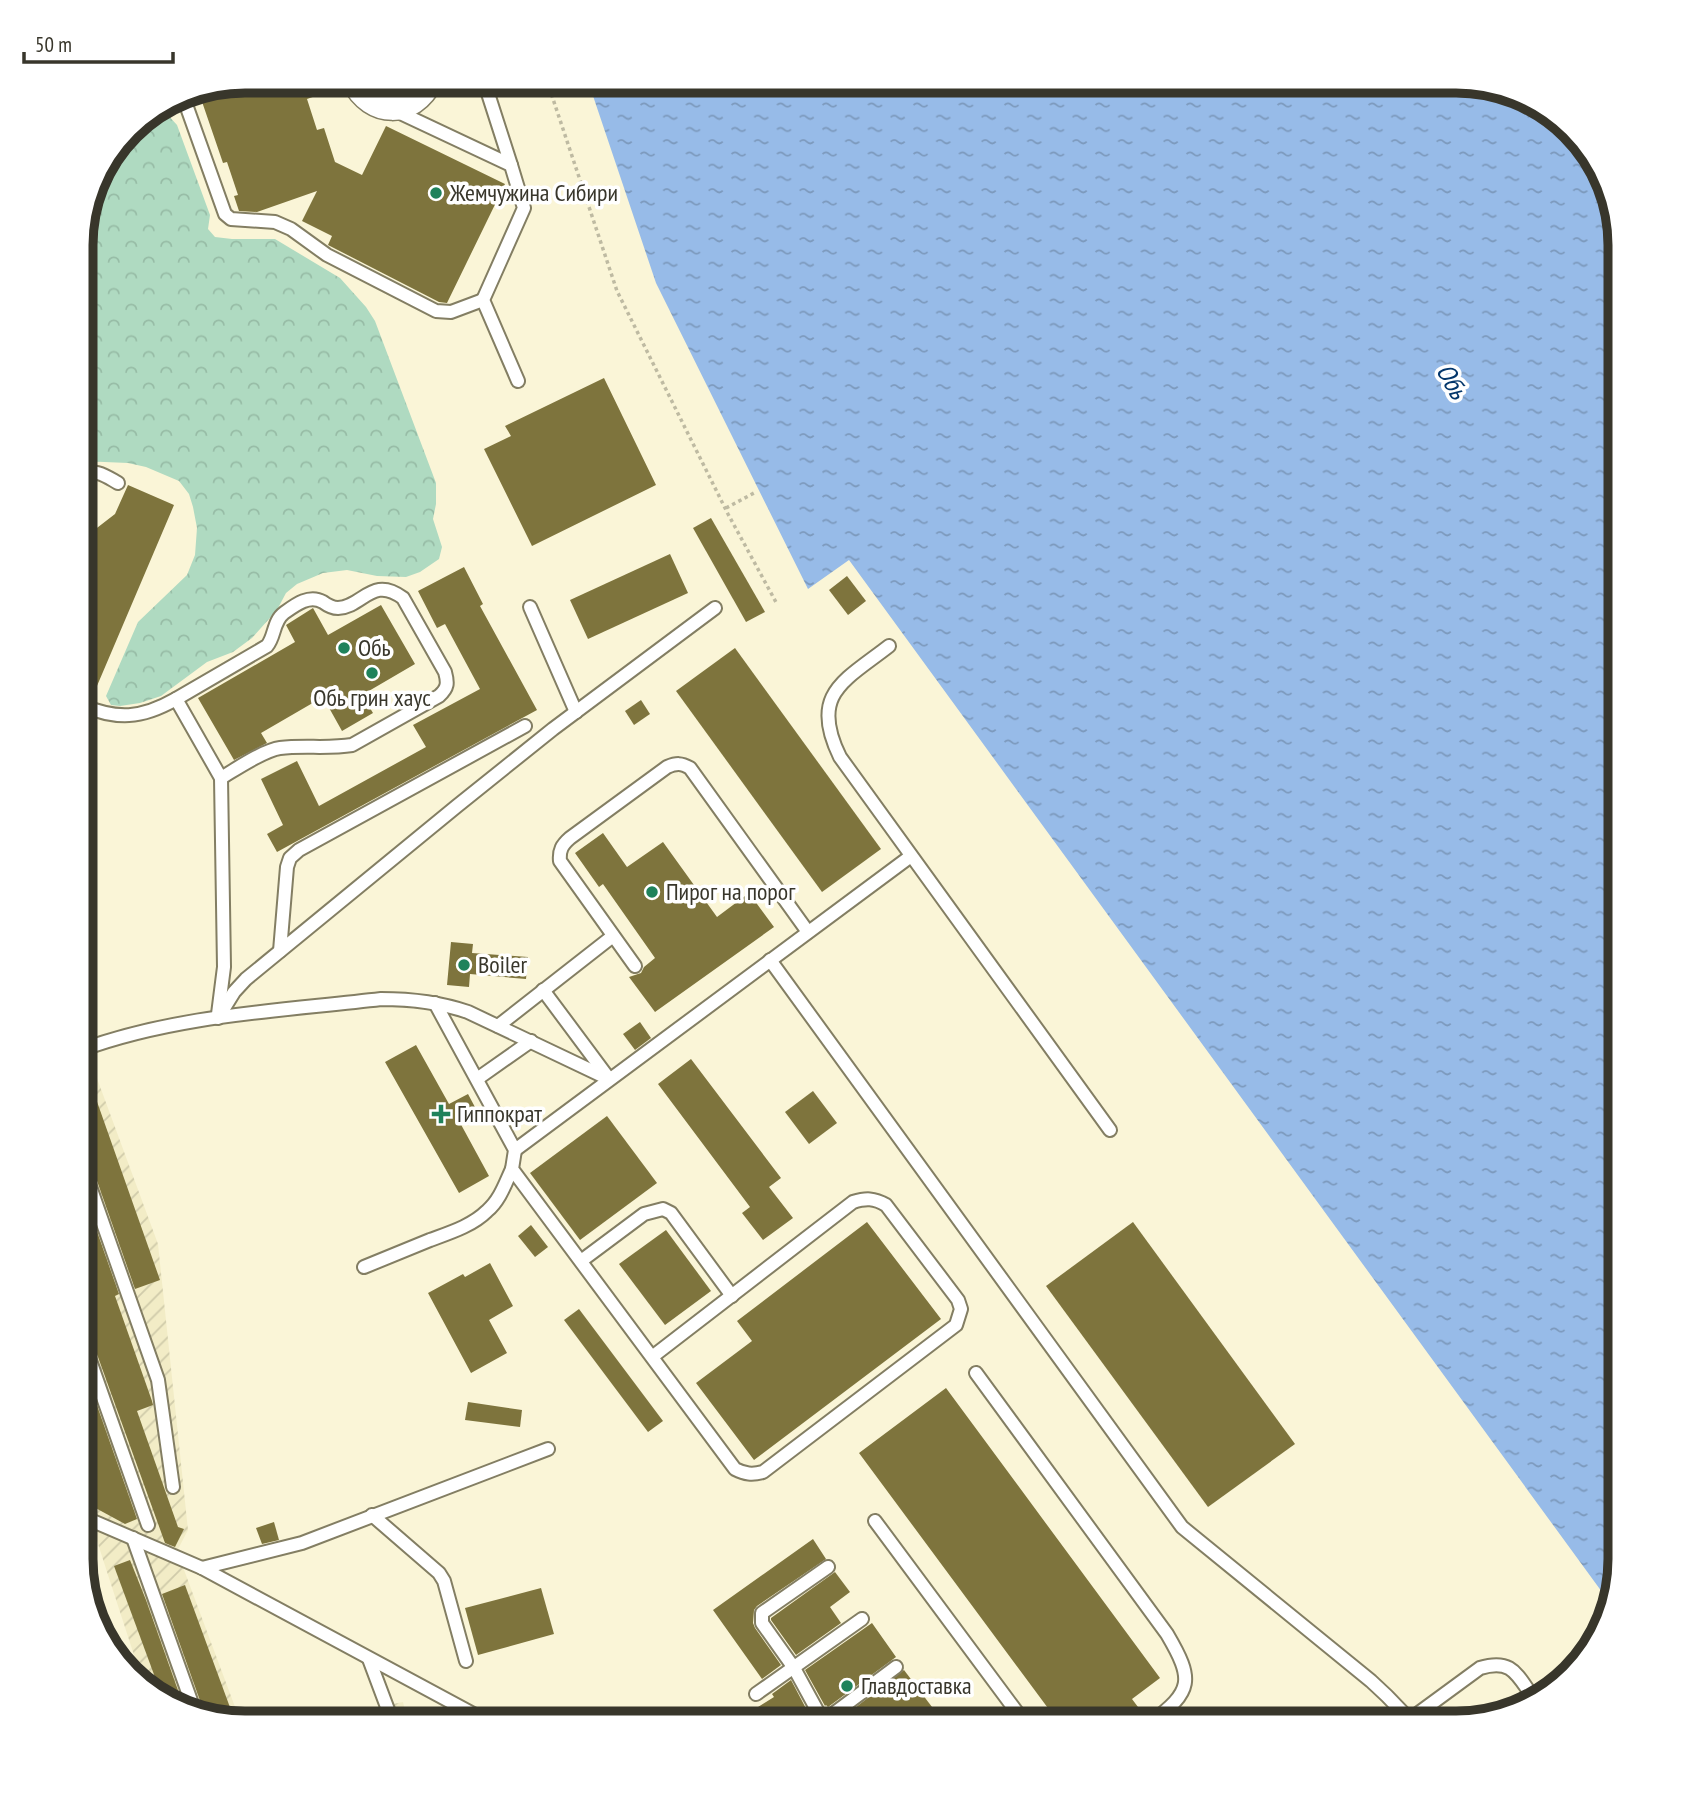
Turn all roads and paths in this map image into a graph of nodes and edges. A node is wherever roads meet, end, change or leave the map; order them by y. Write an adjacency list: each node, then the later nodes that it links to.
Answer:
1 (360, 93): 6 (street)
2 (424, 93): 6 (street)
3 (488, 93): 7 (lane)
4 (551, 93): 13 (path)
5 (186, 104): 8 (lane)
6 (391, 109): 7 (lane)
7 (512, 165): 8 (lane)
8 (483, 300): 9 (lane)
9 (518, 381)
10 (93, 472): 11 (lane)
11 (118, 483)
12 (754, 493): 13 (path)
13 (726, 509): 14 (path)
14 (777, 604)
15 (530, 607): 20 (lane)
16 (715, 608): 20 (lane)
17 (889, 646): 25 (lane)
18 (176, 699): 19 (lane); 24 (lane); 24 (lane)
19 (93, 710)
20 (576, 712): 23 (lane)
21 (525, 726): 22 (lane)
22 (506, 736): 23 (lane); 28 (lane)
23 (519, 756): 28 (lane)
24 (221, 778): 33 (lane)
25 (911, 856): 26 (lane); 39 (lane)
26 (808, 932): 27 (lane); 29 (lane)
27 (613, 936): 30 (lane); 31 (lane)
28 (280, 951): 33 (lane)
29 (770, 960): 38 (lane); 72 (lane)
30 (635, 966)
31 (543, 990): 34 (lane); 38 (lane)
32 (435, 1003): 33 (lane); 34 (lane); 37 (lane)
33 (218, 1018): 36 (lane)
34 (498, 1026): 35 (lane)
35 (531, 1041): 37 (lane); 38 (lane)
36 (93, 1046)
37 (477, 1079): 40 (lane)
38 (609, 1079): 40 (lane)
39 (1110, 1130)
40 (515, 1150): 41 (lane)
41 (512, 1169): 43 (lane); 44 (lane)
42 (93, 1195): 50 (lane)
43 (581, 1261): 45 (lane); 46 (lane)
44 (364, 1267)
45 (732, 1296): 46 (lane); 46 (lane)
46 (652, 1357)
47 (93, 1371): 54 (lane)
48 (976, 1373): 71 (lane)
49 (548, 1449): 51 (lane)
50 (173, 1487)
51 (372, 1515): 57 (lane); 60 (lane)
52 (93, 1521): 55 (lane)
53 (875, 1521): 70 (lane)
54 (148, 1525)
55 (133, 1538): 57 (lane); 65 (lane)
56 (828, 1567): 62 (lane)
57 (202, 1568): 59 (lane)
58 (862, 1619): 62 (lane)
59 (369, 1659): 66 (lane); 67 (lane)
60 (466, 1661)
61 (897, 1667): 69 (lane)
62 (794, 1668): 64 (lane); 68 (lane)
63 (1530, 1692): 73 (lane)
64 (757, 1694)
65 (191, 1701)
66 (388, 1711)
67 (464, 1711)
68 (817, 1711)
69 (839, 1711)
70 (1015, 1711)
71 (1166, 1711)
72 (1399, 1711)
73 (1423, 1711)

